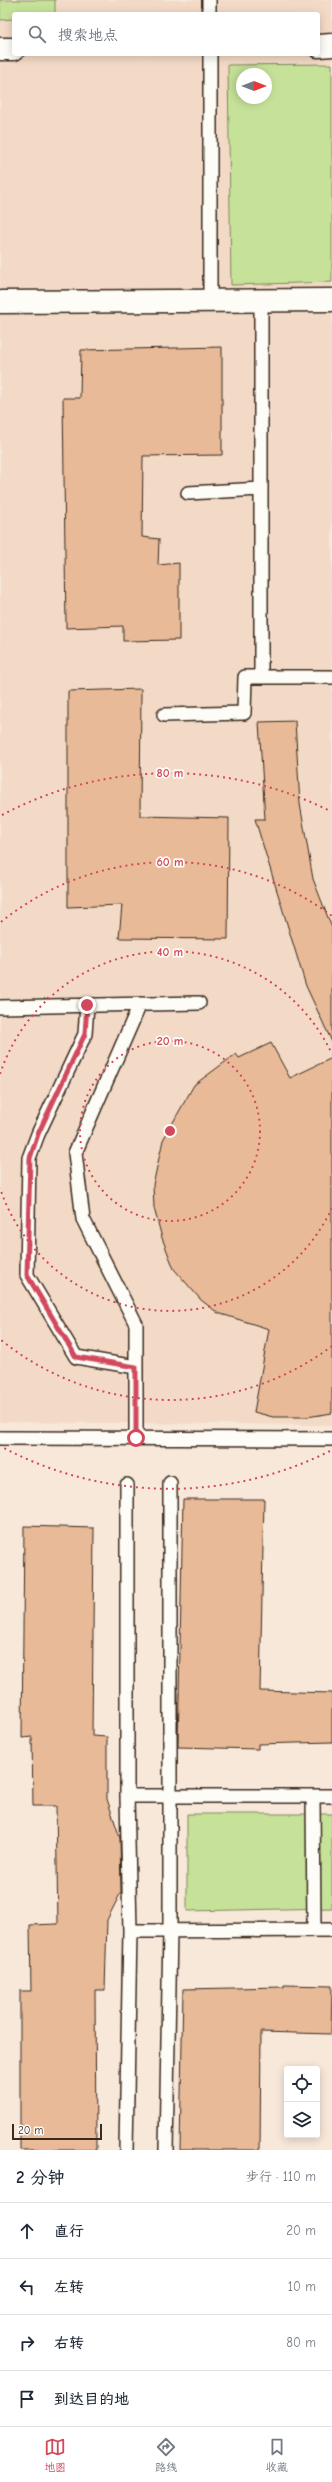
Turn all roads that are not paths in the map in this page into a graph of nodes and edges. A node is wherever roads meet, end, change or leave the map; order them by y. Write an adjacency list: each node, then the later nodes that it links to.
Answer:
1 (209, 0): 2 (lane)
2 (209, 12)
3 (332, 45): 4 (street)
4 (320, 46)
5 (0, 49): 6 (street)
6 (12, 49)
7 (210, 56): 8 (lane)
8 (210, 300): 9 (street); 11 (street)
9 (261, 300): 10 (street); 12 (lane)
10 (332, 300)
11 (0, 302)
12 (261, 489): 13 (lane); 14 (lane)
13 (188, 493)
14 (261, 677): 15 (lane); 16 (lane)
15 (332, 678)
16 (164, 715)
17 (199, 1003): 18 (lane)
18 (140, 1004): 19 (lane); 21 (lane)
19 (87, 1005): 20 (lane); 21 (lane)
20 (0, 1007)
21 (136, 1367): 23 (lane)
22 (0, 1438): 23 (lane)
23 (136, 1438): 24 (lane)
24 (332, 1439)
25 (170, 1484): 28 (lane)
26 (127, 1485): 27 (lane)
27 (127, 1796): 28 (lane); 33 (lane)
28 (168, 1796): 29 (lane); 34 (lane)
29 (313, 1796): 30 (lane); 31 (lane)
30 (332, 1796)
31 (314, 1930): 32 (lane); 34 (lane)
32 (332, 1930)
33 (130, 1931): 34 (lane); 35 (lane)
34 (170, 1931): 36 (lane)
35 (126, 2150)
36 (166, 2150)

